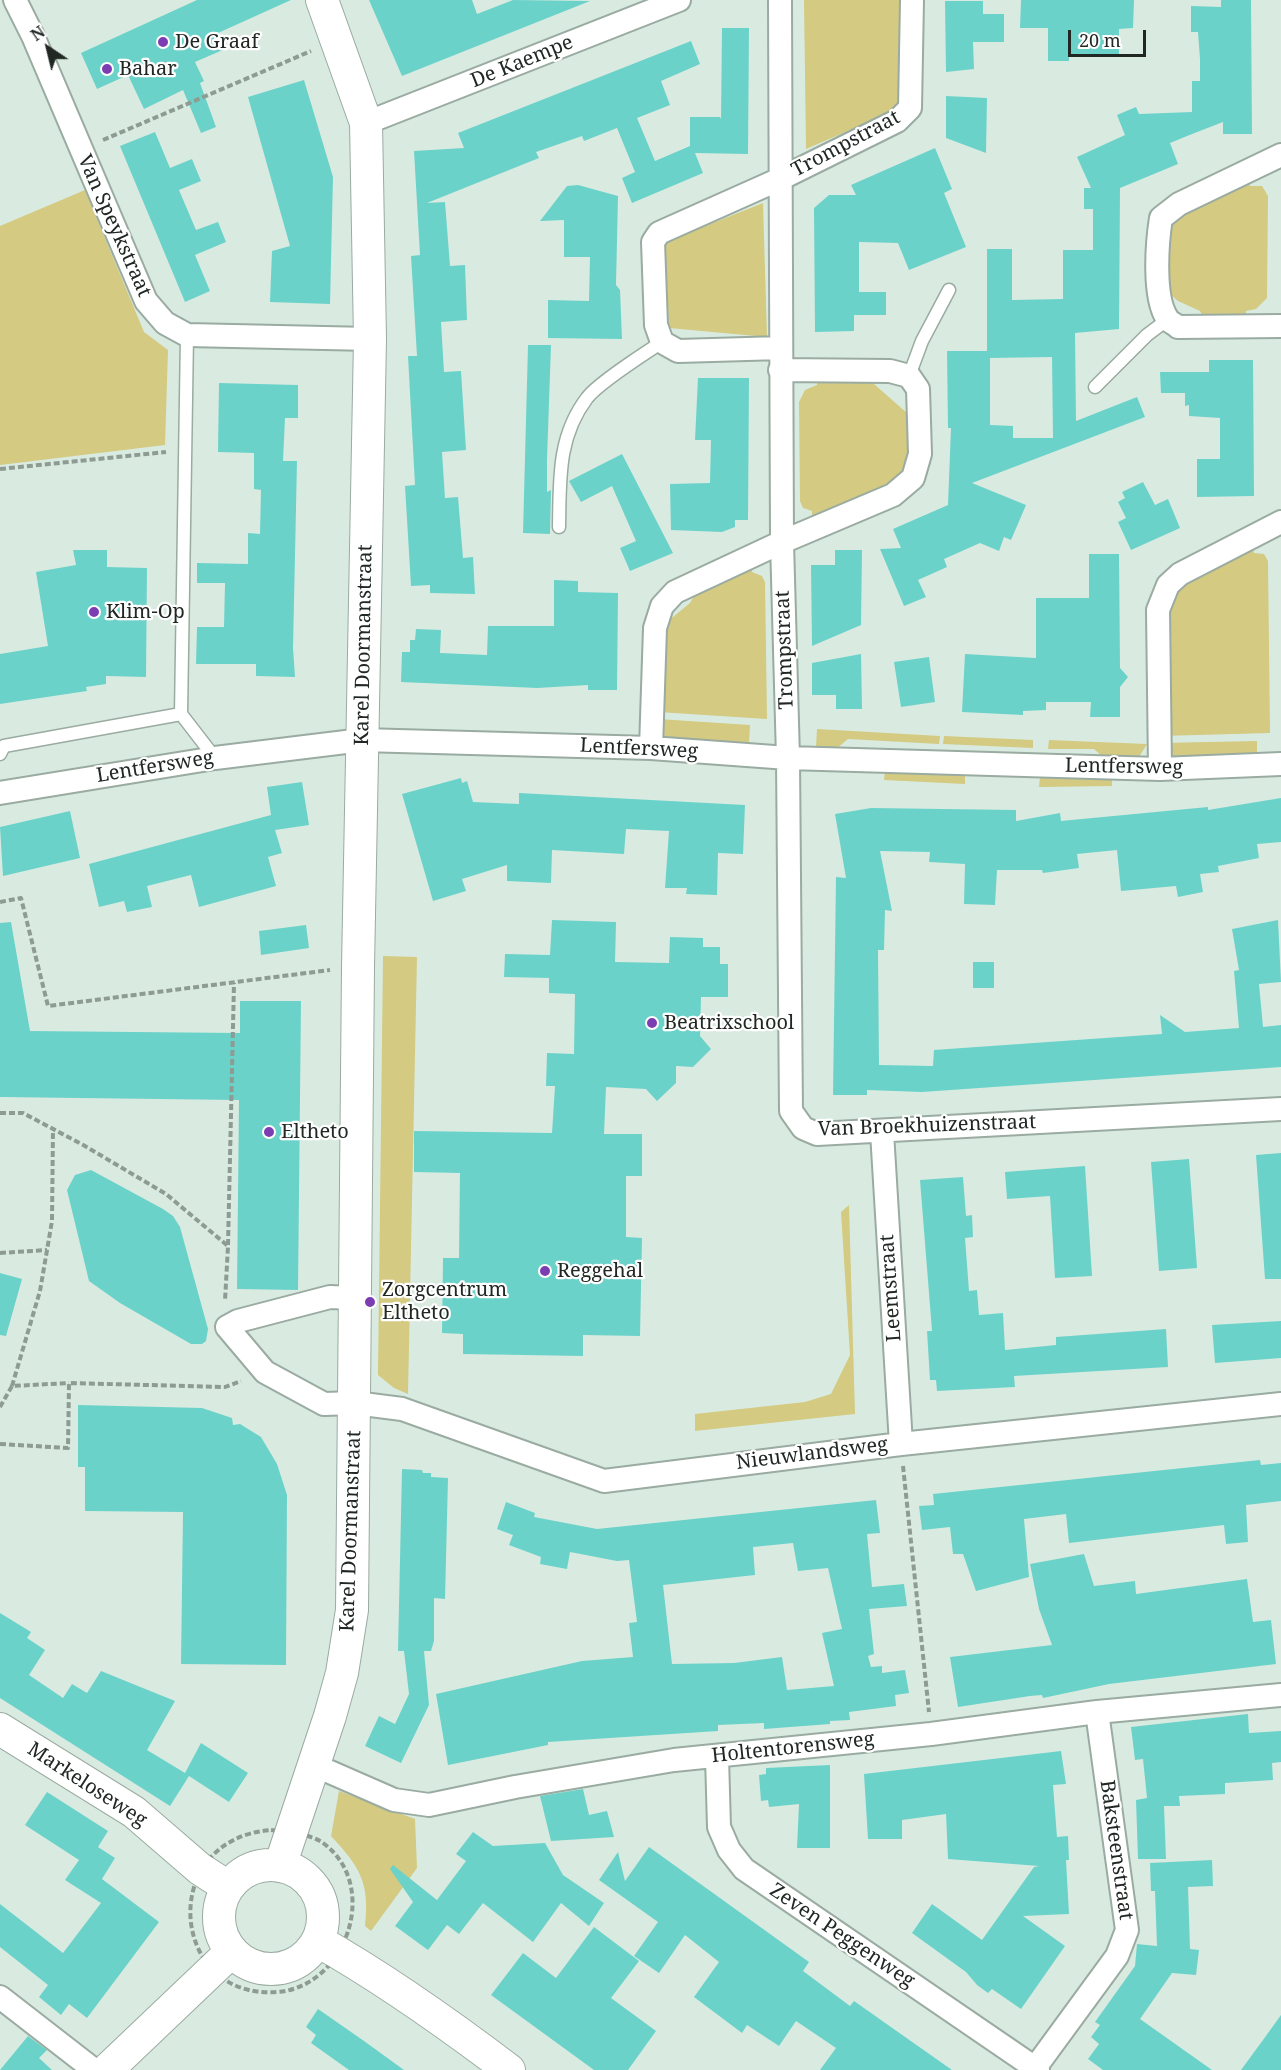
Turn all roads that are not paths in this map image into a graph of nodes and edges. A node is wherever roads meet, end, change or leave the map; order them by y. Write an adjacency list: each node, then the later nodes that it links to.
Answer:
1 (15, 0): 12 (street, Van Speykstraat)
2 (322, 0): 6 (main road, Karel Doormanstraat)
3 (679, 0): 6 (street, De Kaempe)
4 (780, 0): 8 (street, Trompstraat)
5 (912, 0): 8 (street, Trompstraat)
6 (366, 123): 13 (main road, Karel Doormanstraat)
7 (1281, 155): 10 (street)
8 (780, 179): 14 (street, Trompstraat); 15 (street, Trompstraat)
9 (949, 290): 16 (lane)
10 (1167, 320): 11 (street); 17 (lane)
11 (1281, 326)
12 (186, 335): 13 (street); 21 (lane)
13 (370, 339): 22 (main road, Karel Doormanstraat)
14 (662, 342): 15 (street); 19 (lane)
15 (780, 359): 16 (street); 20 (street, Trompstraat)
16 (909, 376): 20 (street)
17 (1095, 387)
18 (1281, 522): 28 (street)
19 (559, 527)
20 (782, 542): 23 (street); 26 (street, Trompstraat)
21 (181, 714): 24 (lane); 25 (lane)
22 (362, 740): 23 (street, Lentfersweg); 25 (street, Lentfersweg); 32 (main road, Karel Doormanstraat)
23 (651, 748): 26 (street, Lentfersweg)
24 (0, 754)
25 (215, 758): 29 (street, Lentfersweg)
26 (788, 758): 28 (street, Lentfersweg); 31 (street, Van Broekhuizenstraat)
27 (1281, 764): 28 (street, Lentfersweg)
28 (1160, 769)
29 (0, 793)
30 (1281, 1109): 31 (street, Van Broekhuizenstraat)
31 (882, 1132): 35 (street, Leemstraat)
32 (353, 1298): 33 (main road, Karel Doormanstraat); 33 (street, Karel Doormanstraat)
33 (355, 1403): 35 (street, Nieuwlandsweg); 40 (main road, Karel Doormanstraat)
34 (1281, 1404): 35 (street, Nieuwlandsweg)
35 (901, 1444)
36 (1281, 1695): 37 (street, Holtentorensweg)
37 (1097, 1712): 39 (street, Holtentorensweg); 46 (street, Baksteenstraat)
38 (0, 1730): 42 (main road, Markeloseweg)
39 (717, 1757): 40 (street, Holtentorensweg); 46 (street, Zeven Peggenweg)
40 (314, 1765): 41 (main road, Karel Doormanstraat)
41 (280, 1866): 42 (main road); 44 (main road)
42 (228, 1887): 43 (main road)
43 (231, 1952): 44 (main road); 48 (main road)
44 (327, 1956): 49 (main road)
45 (0, 1997): 47 (street)
46 (1037, 2069)
47 (94, 2070)
48 (107, 2070)
49 (508, 2070)

